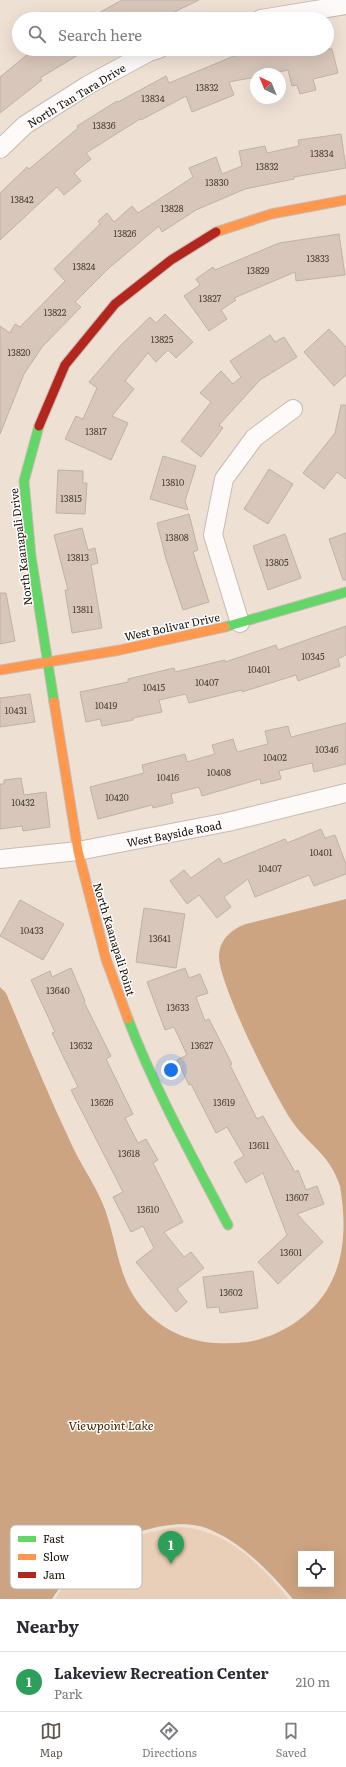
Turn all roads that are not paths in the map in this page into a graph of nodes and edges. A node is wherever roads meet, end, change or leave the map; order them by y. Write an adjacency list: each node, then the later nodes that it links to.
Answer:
1 (346, 5): 2 (street)
2 (297, 12)
3 (141, 56): 4 (street, North Tan Tara Drive)
4 (0, 149)
5 (346, 200): 9 (street, North Kaanapali Drive)
6 (293, 409): 8 (street)
7 (346, 592): 8 (street, West Bolivar Drive)
8 (240, 623): 9 (street, West Bolivar Drive)
9 (48, 663): 10 (street, West Bolivar Drive); 12 (street, North Kaanapali Point)
10 (0, 670)
11 (346, 793): 12 (street, West Bayside Road)
12 (78, 851): 13 (street, West Bayside Road); 14 (street, North Kaanapali Point)
13 (0, 858)
14 (228, 1225)

